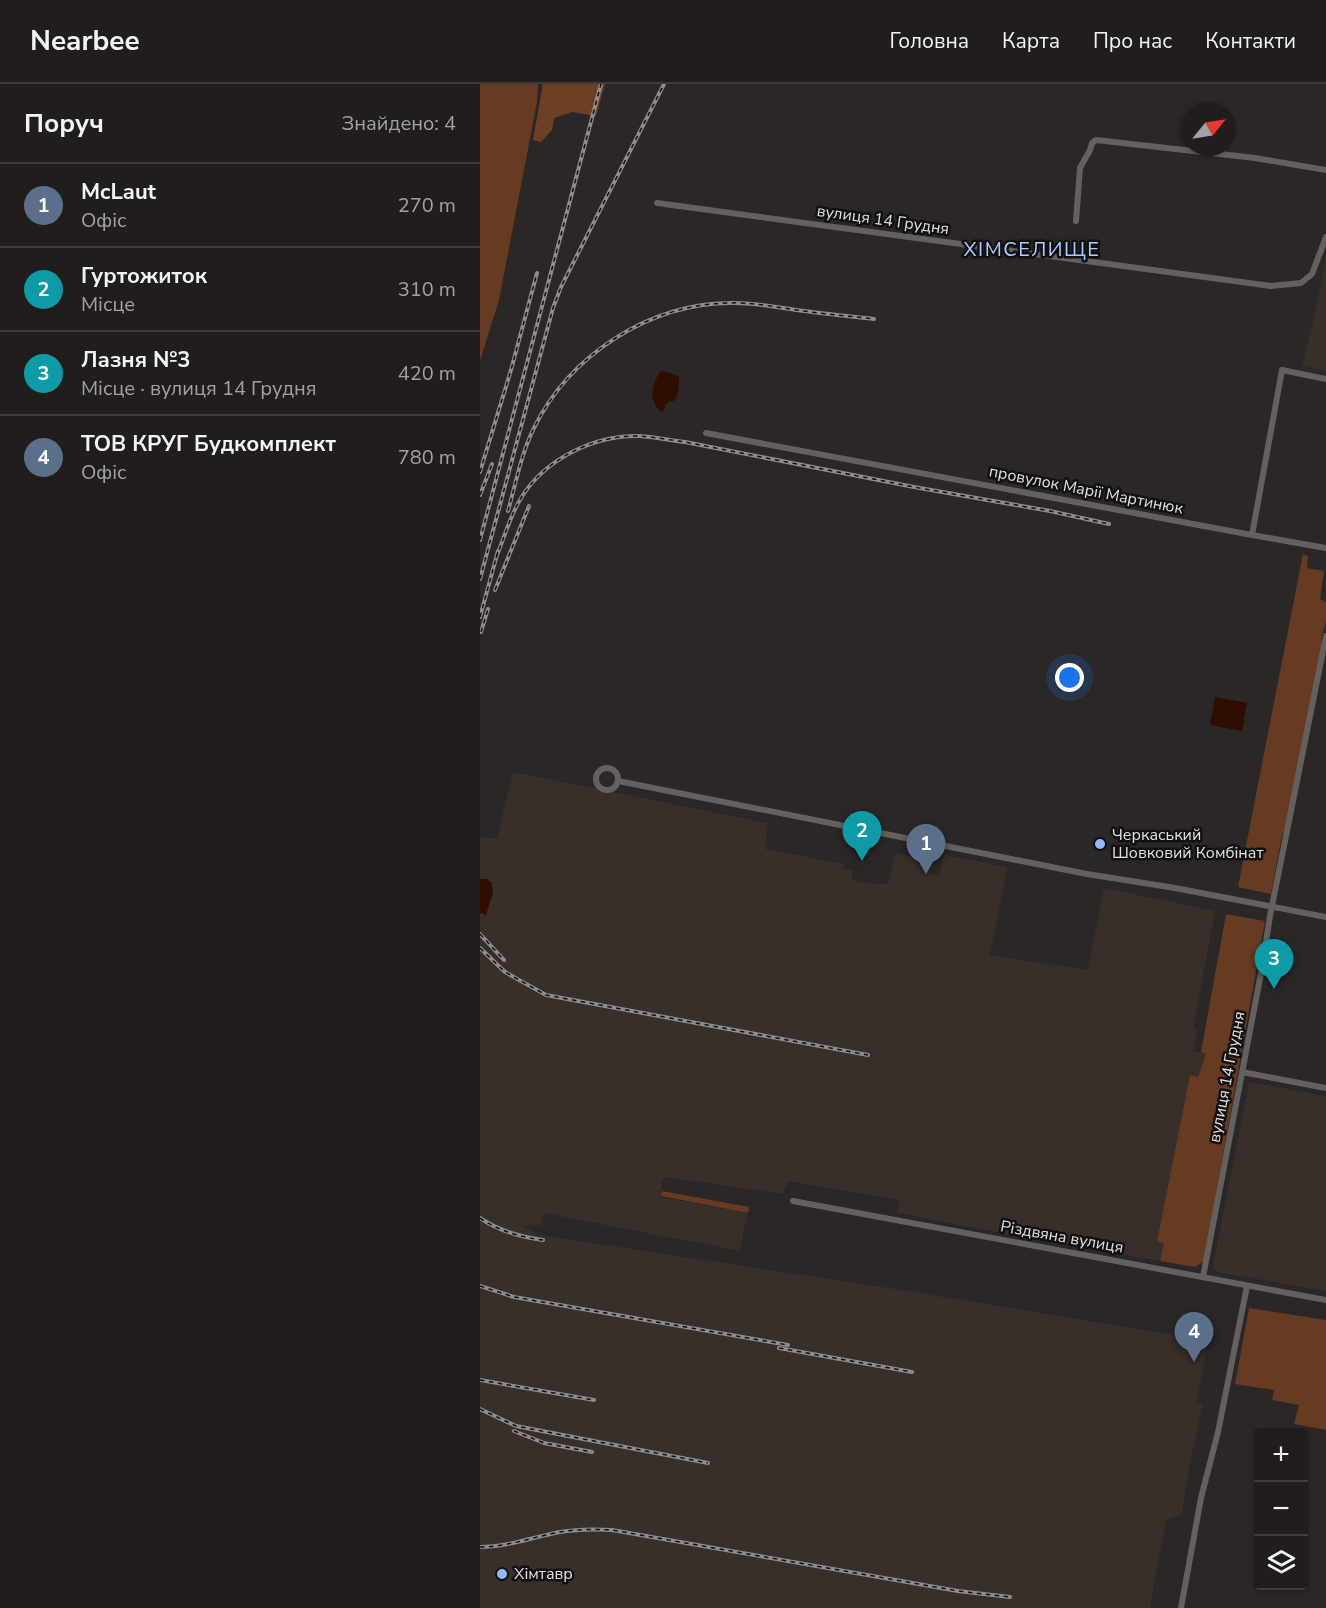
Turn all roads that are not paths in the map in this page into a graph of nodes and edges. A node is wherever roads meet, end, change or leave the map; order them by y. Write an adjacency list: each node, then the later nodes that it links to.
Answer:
1 (1326, 170): 3 (street)
2 (657, 203): 4 (street, вулиця 14 Грудня)
3 (1076, 221)
4 (1326, 237)
5 (1326, 379): 7 (street)
6 (706, 433): 7 (street, провулок Марії Мартинюк)
7 (1252, 535): 8 (street, провулок Марії Мартинюк)
8 (1326, 548)
9 (1326, 636): 11 (street, вулиця 14 Грудня)
10 (618, 781): 11 (street)
11 (1272, 907): 12 (street); 13 (street, вулиця 14 Грудня)
12 (1326, 917)
13 (1242, 1072): 14 (street); 16 (street, вулиця 14 Грудня)
14 (1326, 1088)
15 (793, 1201): 16 (street, Різдвяна вулиця)
16 (1203, 1277): 17 (street, Різдвяна вулиця)
17 (1248, 1286): 18 (street, Різдвяна вулиця); 19 (street)
18 (1326, 1300)
19 (1181, 1608)

